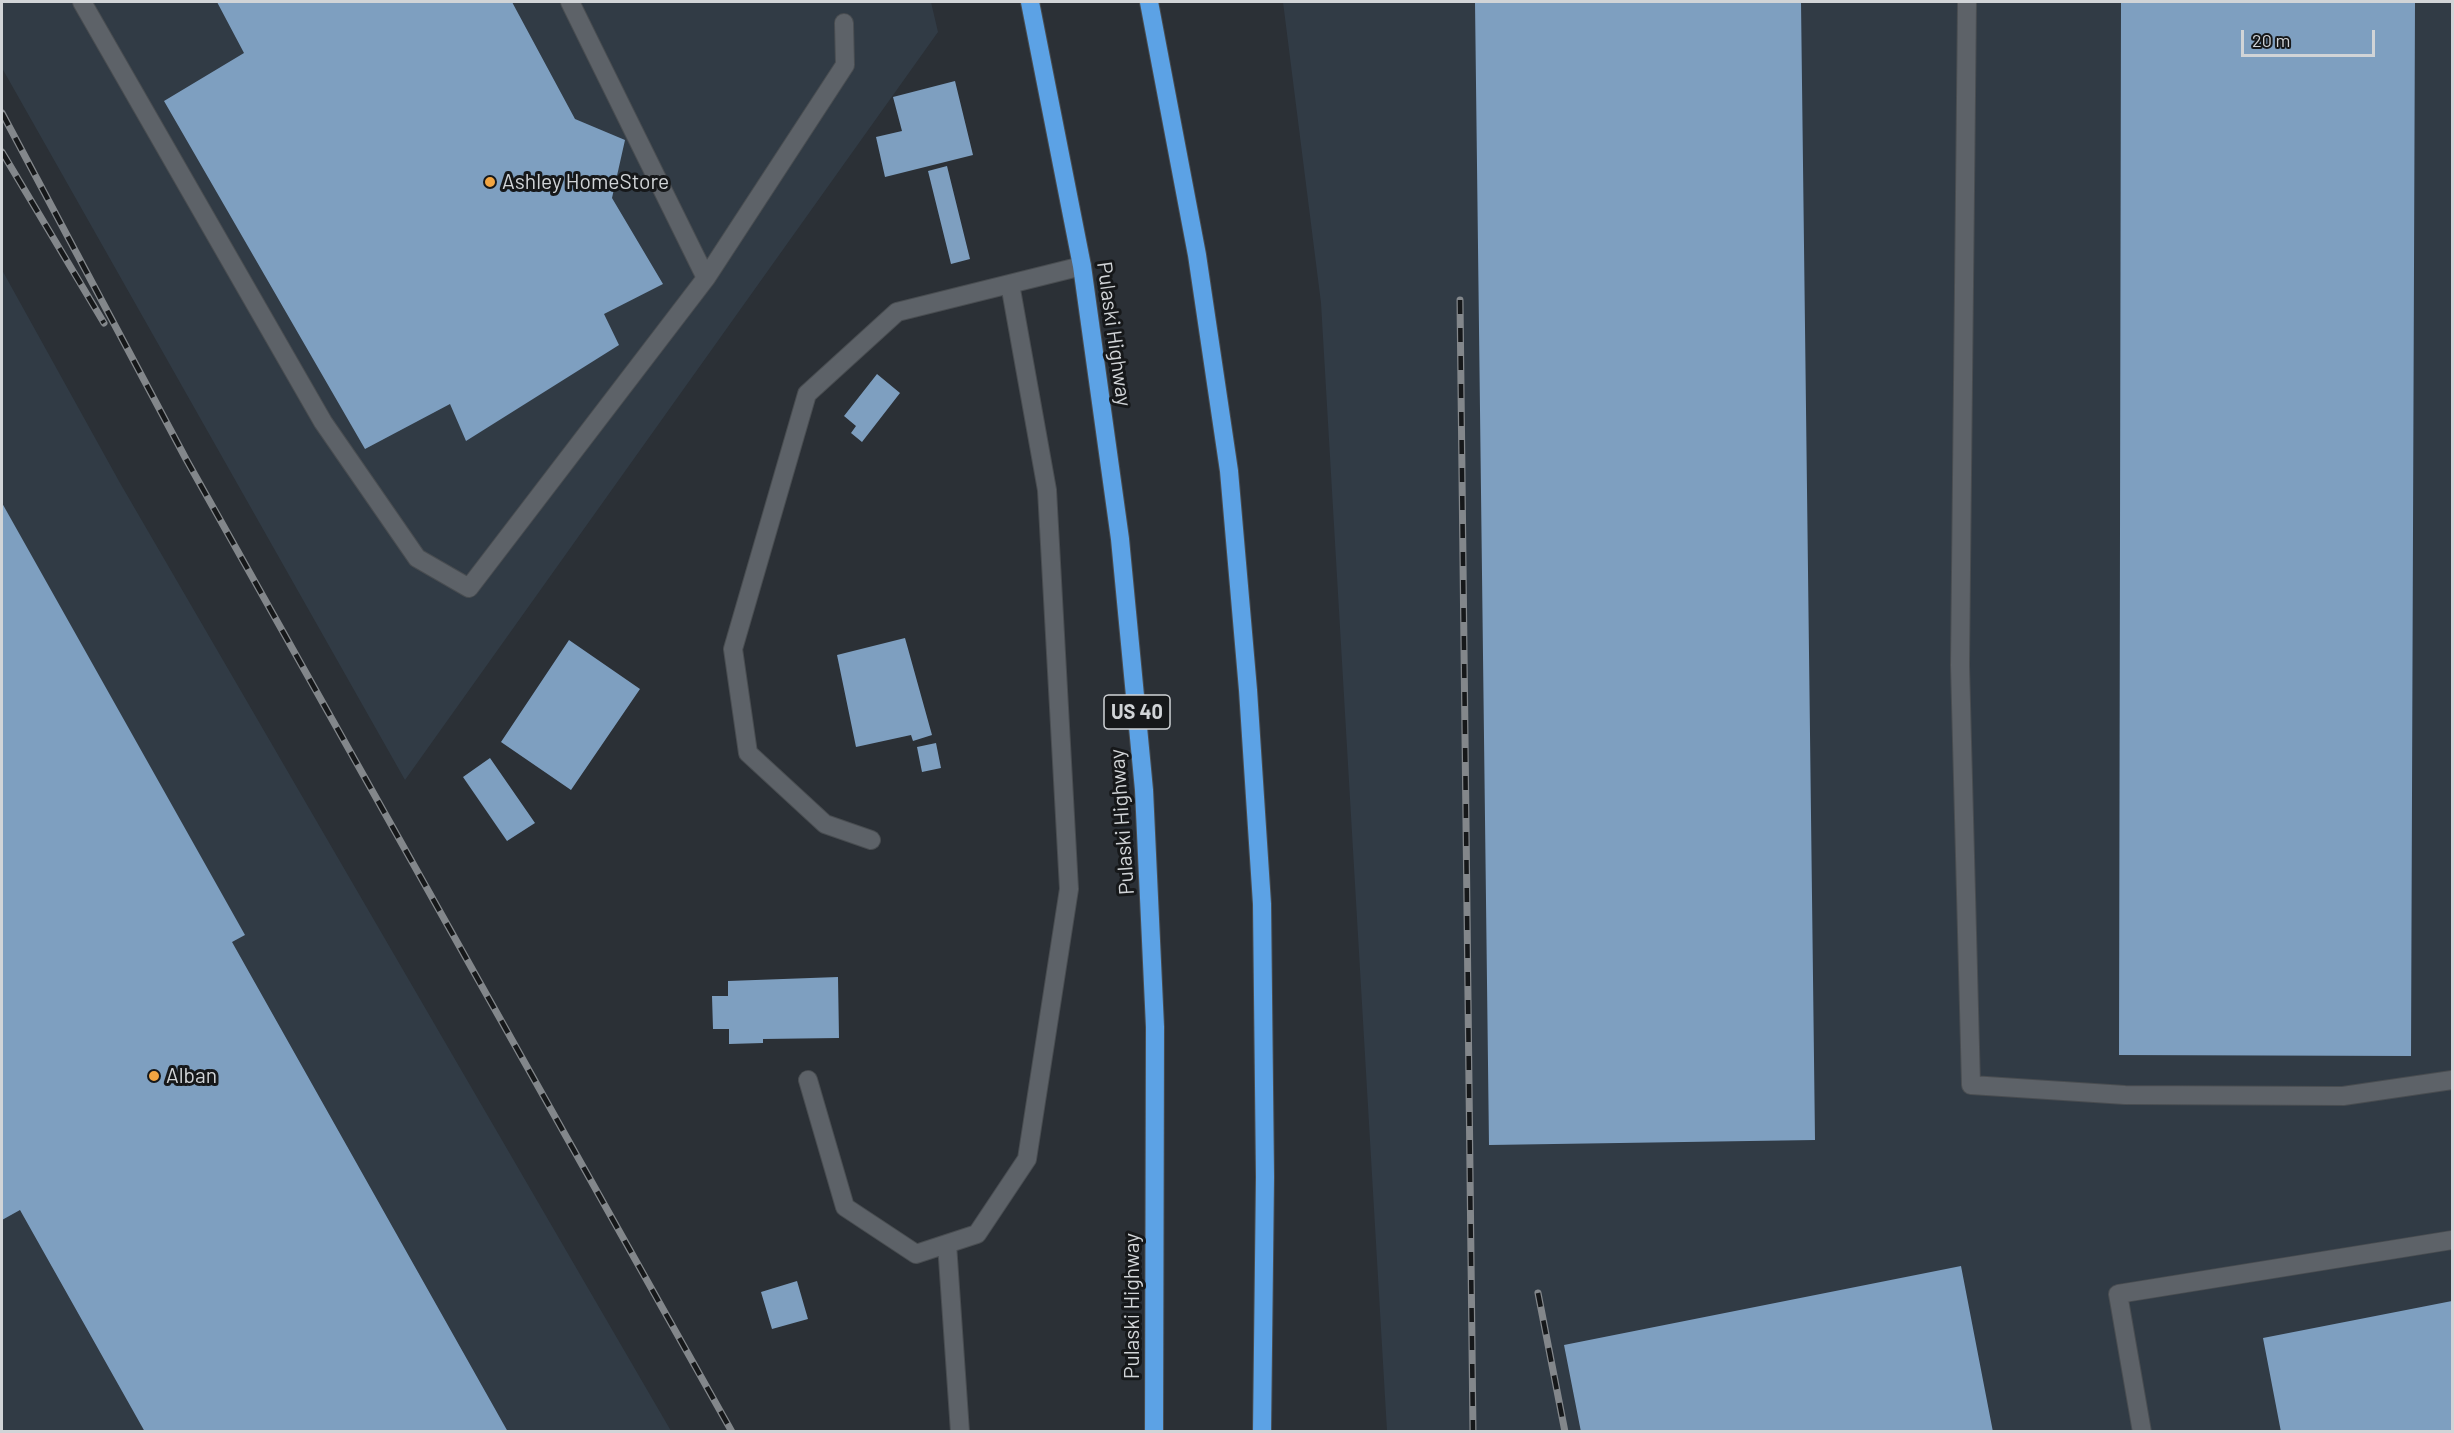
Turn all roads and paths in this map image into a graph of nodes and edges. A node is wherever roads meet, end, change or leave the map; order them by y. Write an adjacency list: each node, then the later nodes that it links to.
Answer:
1 (82, 2): 8 (lane)
2 (570, 2): 8 (lane)
3 (1029, 2): 7 (highway, Pulaski Highway / US 40)
4 (1149, 2): 17 (highway)
5 (1967, 2): 12 (lane)
6 (844, 23): 8 (lane)
7 (1082, 266): 9 (lane); 16 (highway, Pulaski Highway / US 40)
8 (706, 278)
9 (1010, 284): 10 (lane); 14 (lane)
10 (871, 840)
11 (808, 1080): 14 (lane)
12 (2452, 1080)
13 (2452, 1240): 18 (lane)
14 (947, 1244): 15 (lane)
15 (960, 1431)
16 (1154, 1431)
17 (1262, 1431)
18 (2142, 1431)

